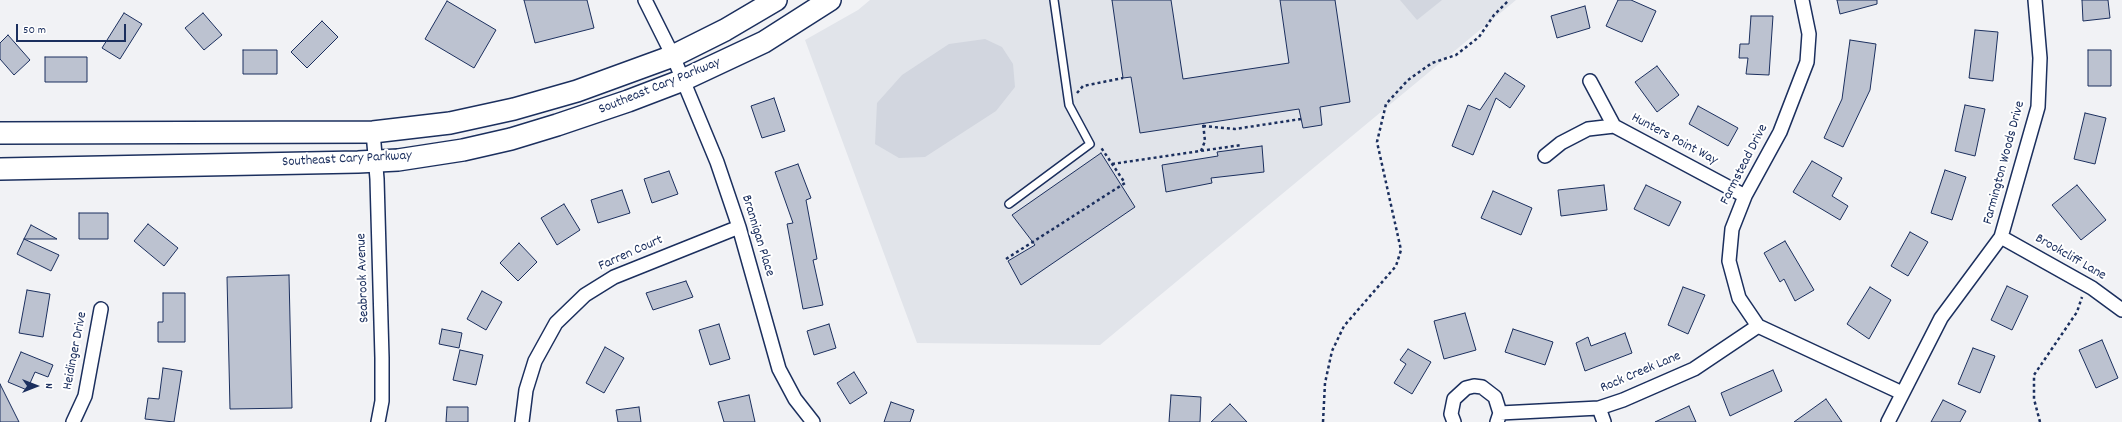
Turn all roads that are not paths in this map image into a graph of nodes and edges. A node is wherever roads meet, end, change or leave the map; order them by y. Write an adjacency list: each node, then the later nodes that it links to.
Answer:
1 (645, 0): 7 (street, Brannigan Place)
2 (776, 0): 7 (main road, Southeast Cary Parkway)
3 (830, 0): 8 (main road, Southeast Cary Parkway)
4 (1054, 0): 17 (lane)
5 (1802, 0): 16 (street, Farmstead Drive)
6 (2035, 0): 19 (street, Farmington Woods Drive)
7 (673, 56): 8 (street, Brannigan Place); 11 (main road, Southeast Cary Parkway)
8 (683, 80): 14 (main road, Southeast Cary Parkway); 18 (street, Brannigan Place)
9 (1590, 81): 10 (street)
10 (1614, 126): 13 (street, Hunters Point Way); 16 (street, Hunters Point Way)
11 (373, 132): 12 (main road, Southeast Cary Parkway); 14 (street, Seabrook Avenue)
12 (0, 133)
13 (1545, 156)
14 (376, 162): 15 (main road, Southeast Cary Parkway); 27 (street, Seabrook Avenue)
15 (0, 169)
16 (1745, 196): 22 (street, Farmstead Drive)
17 (1009, 204)
18 (739, 227): 28 (street, Farren Court); 29 (street, Brannigan Place)
19 (2001, 237): 21 (street, Brookcliff Lane); 23 (street, Farmington Woods Drive)
20 (101, 309): 26 (street, Heidinger Drive)
21 (2122, 310)
22 (1758, 326): 23 (street); 24 (street, Rock Creek Lane)
23 (1902, 393): 32 (street, Farmington Woods Drive)
24 (1599, 408): 25 (street, Rock Creek Lane); 31 (street)
25 (1498, 417): 30 (street, Rock Creek Lane)
26 (73, 422)
27 (378, 422)
28 (522, 422)
29 (813, 422)
30 (1454, 422)
31 (1604, 422)
32 (1888, 422)

